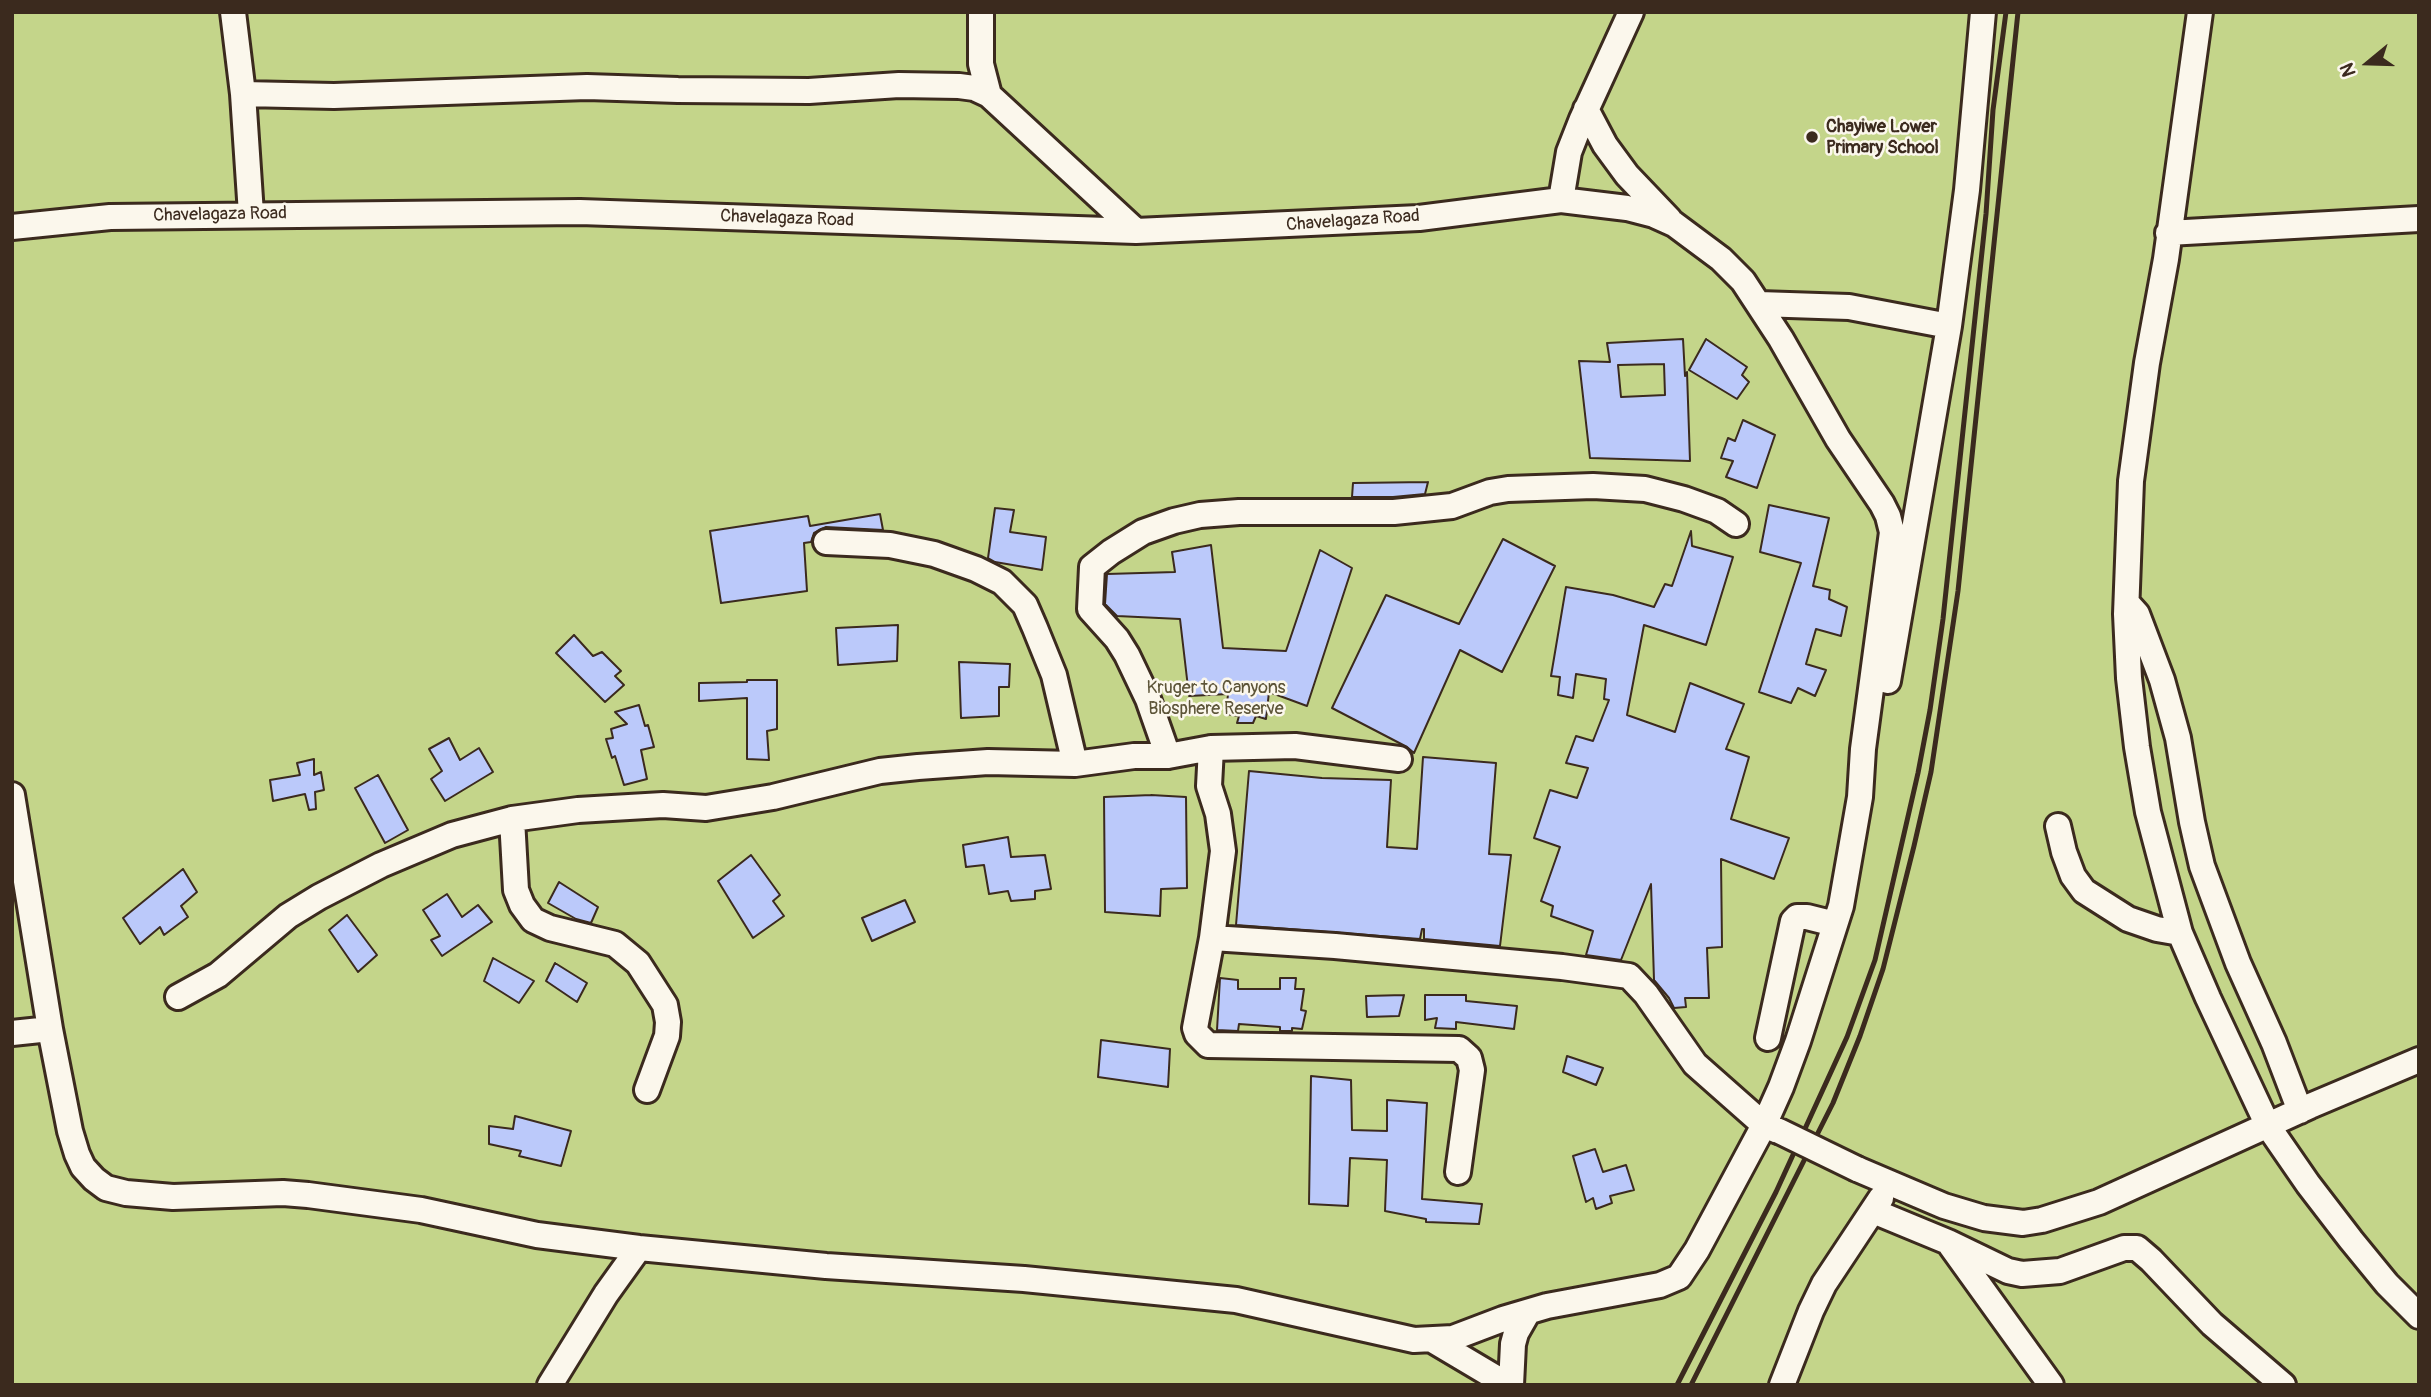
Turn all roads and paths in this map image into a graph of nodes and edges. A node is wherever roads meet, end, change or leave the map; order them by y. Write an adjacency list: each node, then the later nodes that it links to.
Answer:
1 (233, 12): 6 (street)
2 (981, 12): 7 (street)
3 (1631, 12): 8 (street)
4 (1983, 12): 17 (street)
5 (2200, 12): 15 (street)
6 (243, 94): 7 (street); 10 (street)
7 (989, 95): 14 (street)
8 (1586, 109): 9 (street); 12 (street)
9 (1561, 200): 12 (street, Chavelagaza Road); 14 (street, Chavelagaza Road)
10 (251, 214): 13 (street, Chavelagaza Road); 14 (street, Chavelagaza Road)
11 (2419, 219): 15 (street)
12 (1674, 224): 16 (street)
13 (12, 227)
14 (1136, 231)
15 (2168, 233): 20 (street)
16 (1759, 304): 17 (street); 26 (street)
17 (1949, 326): 26 (street)
18 (1736, 524): 22 (street)
19 (826, 542): 24 (street)
20 (2126, 603): 30 (street); 38 (street)
21 (1211, 748): 22 (street); 23 (street); 31 (street)
22 (1168, 756): 24 (street)
23 (1399, 759)
24 (1075, 764): 27 (street)
25 (12, 795): 33 (street)
26 (1860, 797): 29 (street)
27 (512, 819): 32 (street); 37 (street)
28 (2058, 826): 30 (street)
29 (1835, 925): 35 (street); 40 (street)
30 (2180, 933): 39 (street)
31 (1212, 938): 40 (street); 41 (street)
32 (178, 997)
33 (50, 1029): 34 (street); 45 (street)
34 (12, 1033)
35 (1768, 1038)
36 (2419, 1060): 38 (street)
37 (647, 1090)
38 (2300, 1111): 39 (street)
39 (2269, 1126): 42 (street); 47 (street)
40 (1772, 1128): 42 (street, bridge); 46 (street)
41 (1458, 1172)
42 (1890, 1185): 43 (street)
43 (1873, 1212): 44 (street); 51 (street)
44 (1948, 1242): 52 (street); 53 (street)
45 (639, 1248): 48 (street); 49 (street)
46 (1528, 1312): 48 (street); 50 (street)
47 (2419, 1316)
48 (1434, 1341): 50 (street)
49 (550, 1385)
50 (1510, 1385)
51 (1782, 1385)
52 (2051, 1385)
53 (2283, 1385)

